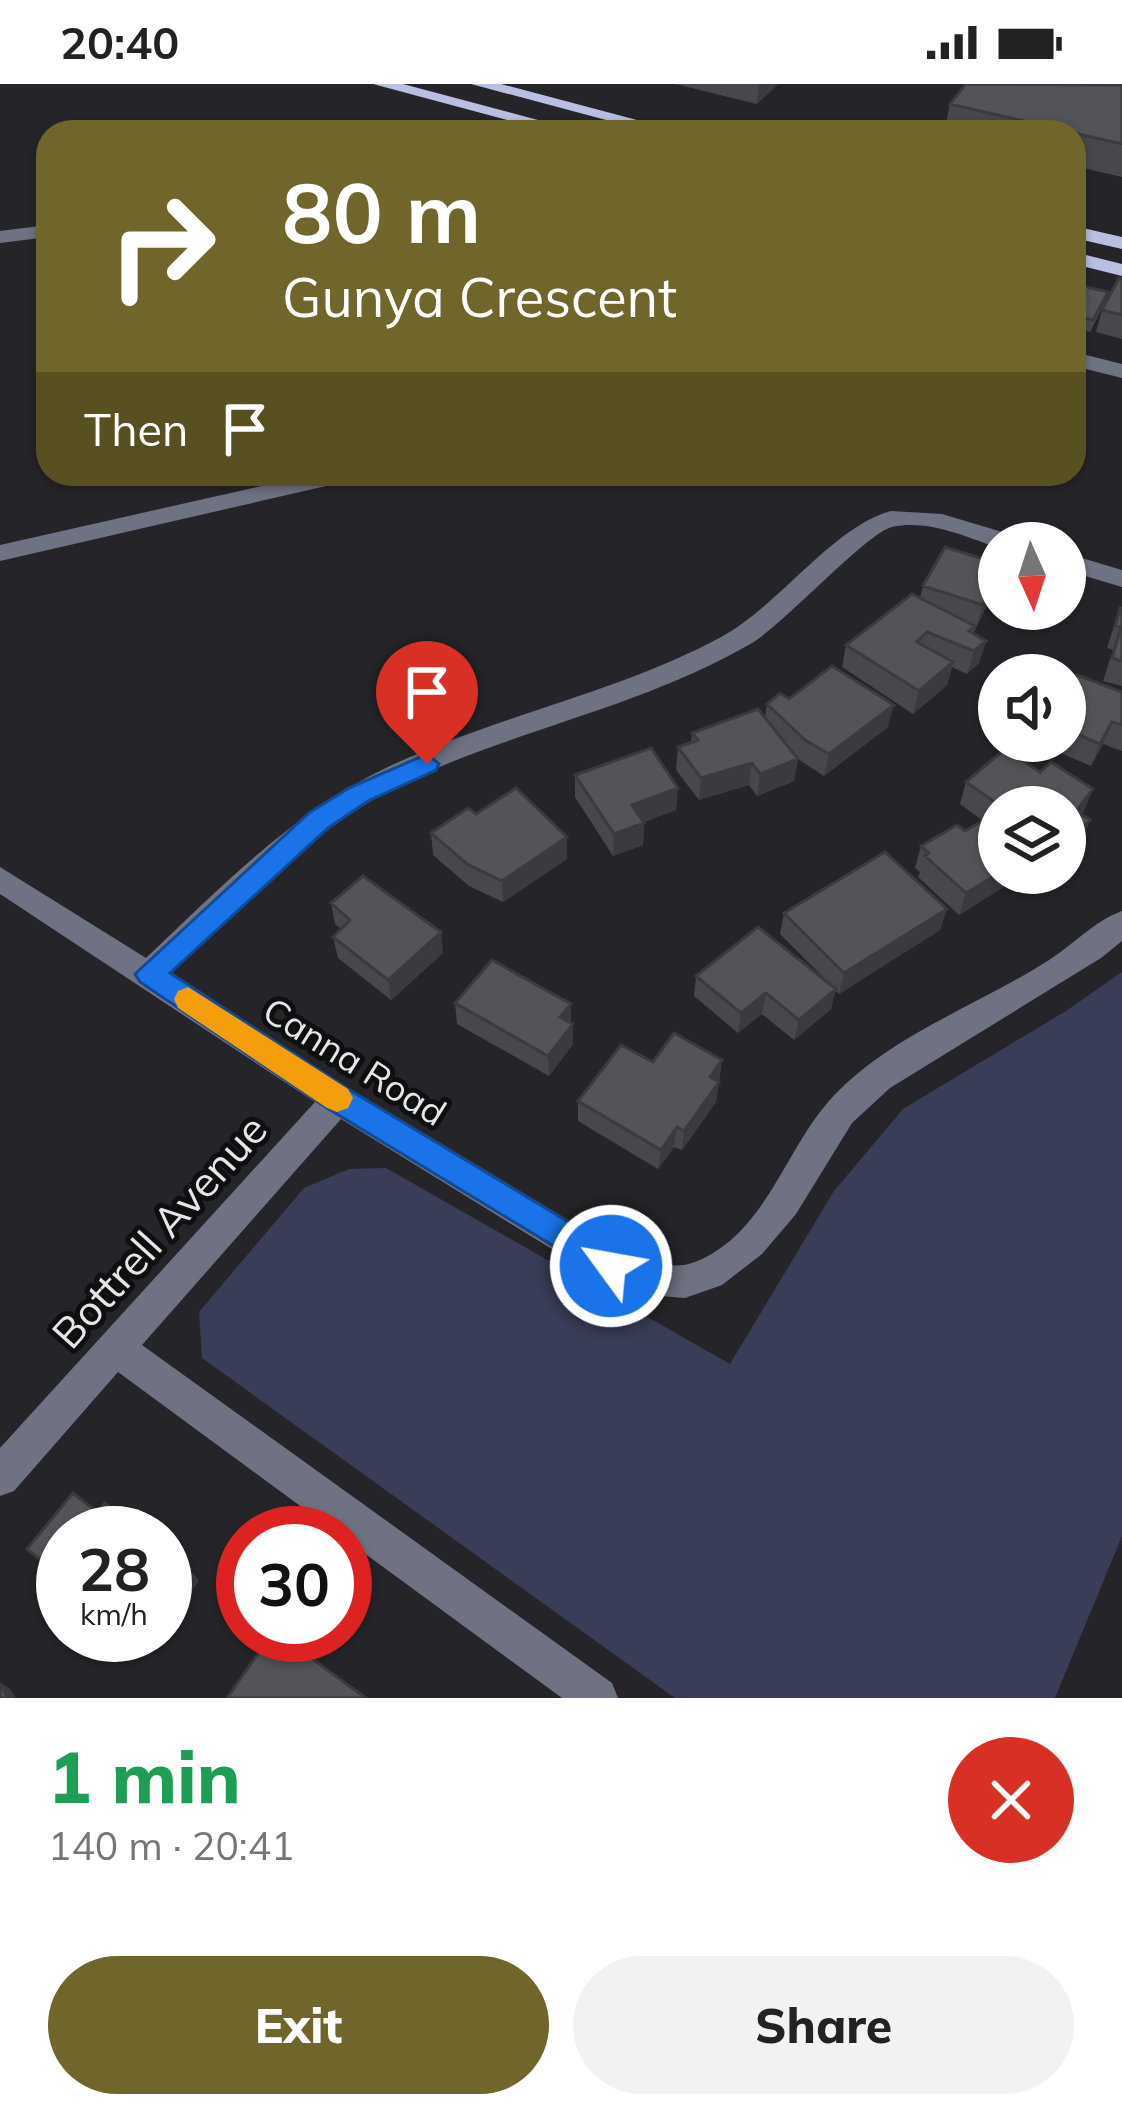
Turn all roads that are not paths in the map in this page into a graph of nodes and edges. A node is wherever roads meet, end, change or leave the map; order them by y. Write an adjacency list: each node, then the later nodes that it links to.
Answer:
1 (382, 84): 3 (main road)
2 (480, 84): 4 (main road)
3 (526, 120)
4 (625, 120)
5 (36, 232): 7 (street)
6 (1086, 235): 8 (main road)
7 (0, 237)
8 (1122, 244)
9 (1086, 261): 10 (main road)
10 (1122, 270)
11 (1086, 361): 12 (street)
12 (1122, 371)
13 (295, 486): 15 (street)
14 (978, 534): 20 (street)
15 (0, 553)
16 (1086, 568): 17 (street)
17 (1122, 579)
18 (0, 879): 20 (street, Canna Road)
19 (1122, 922): 21 (street, Canna Road)
20 (150, 974): 21 (street, Canna Road)
21 (338, 1099): 22 (street, Bottrell Avenue)
22 (115, 1348): 23 (street, Bottrell Avenue); 24 (street)
23 (0, 1477)
24 (598, 1698)

